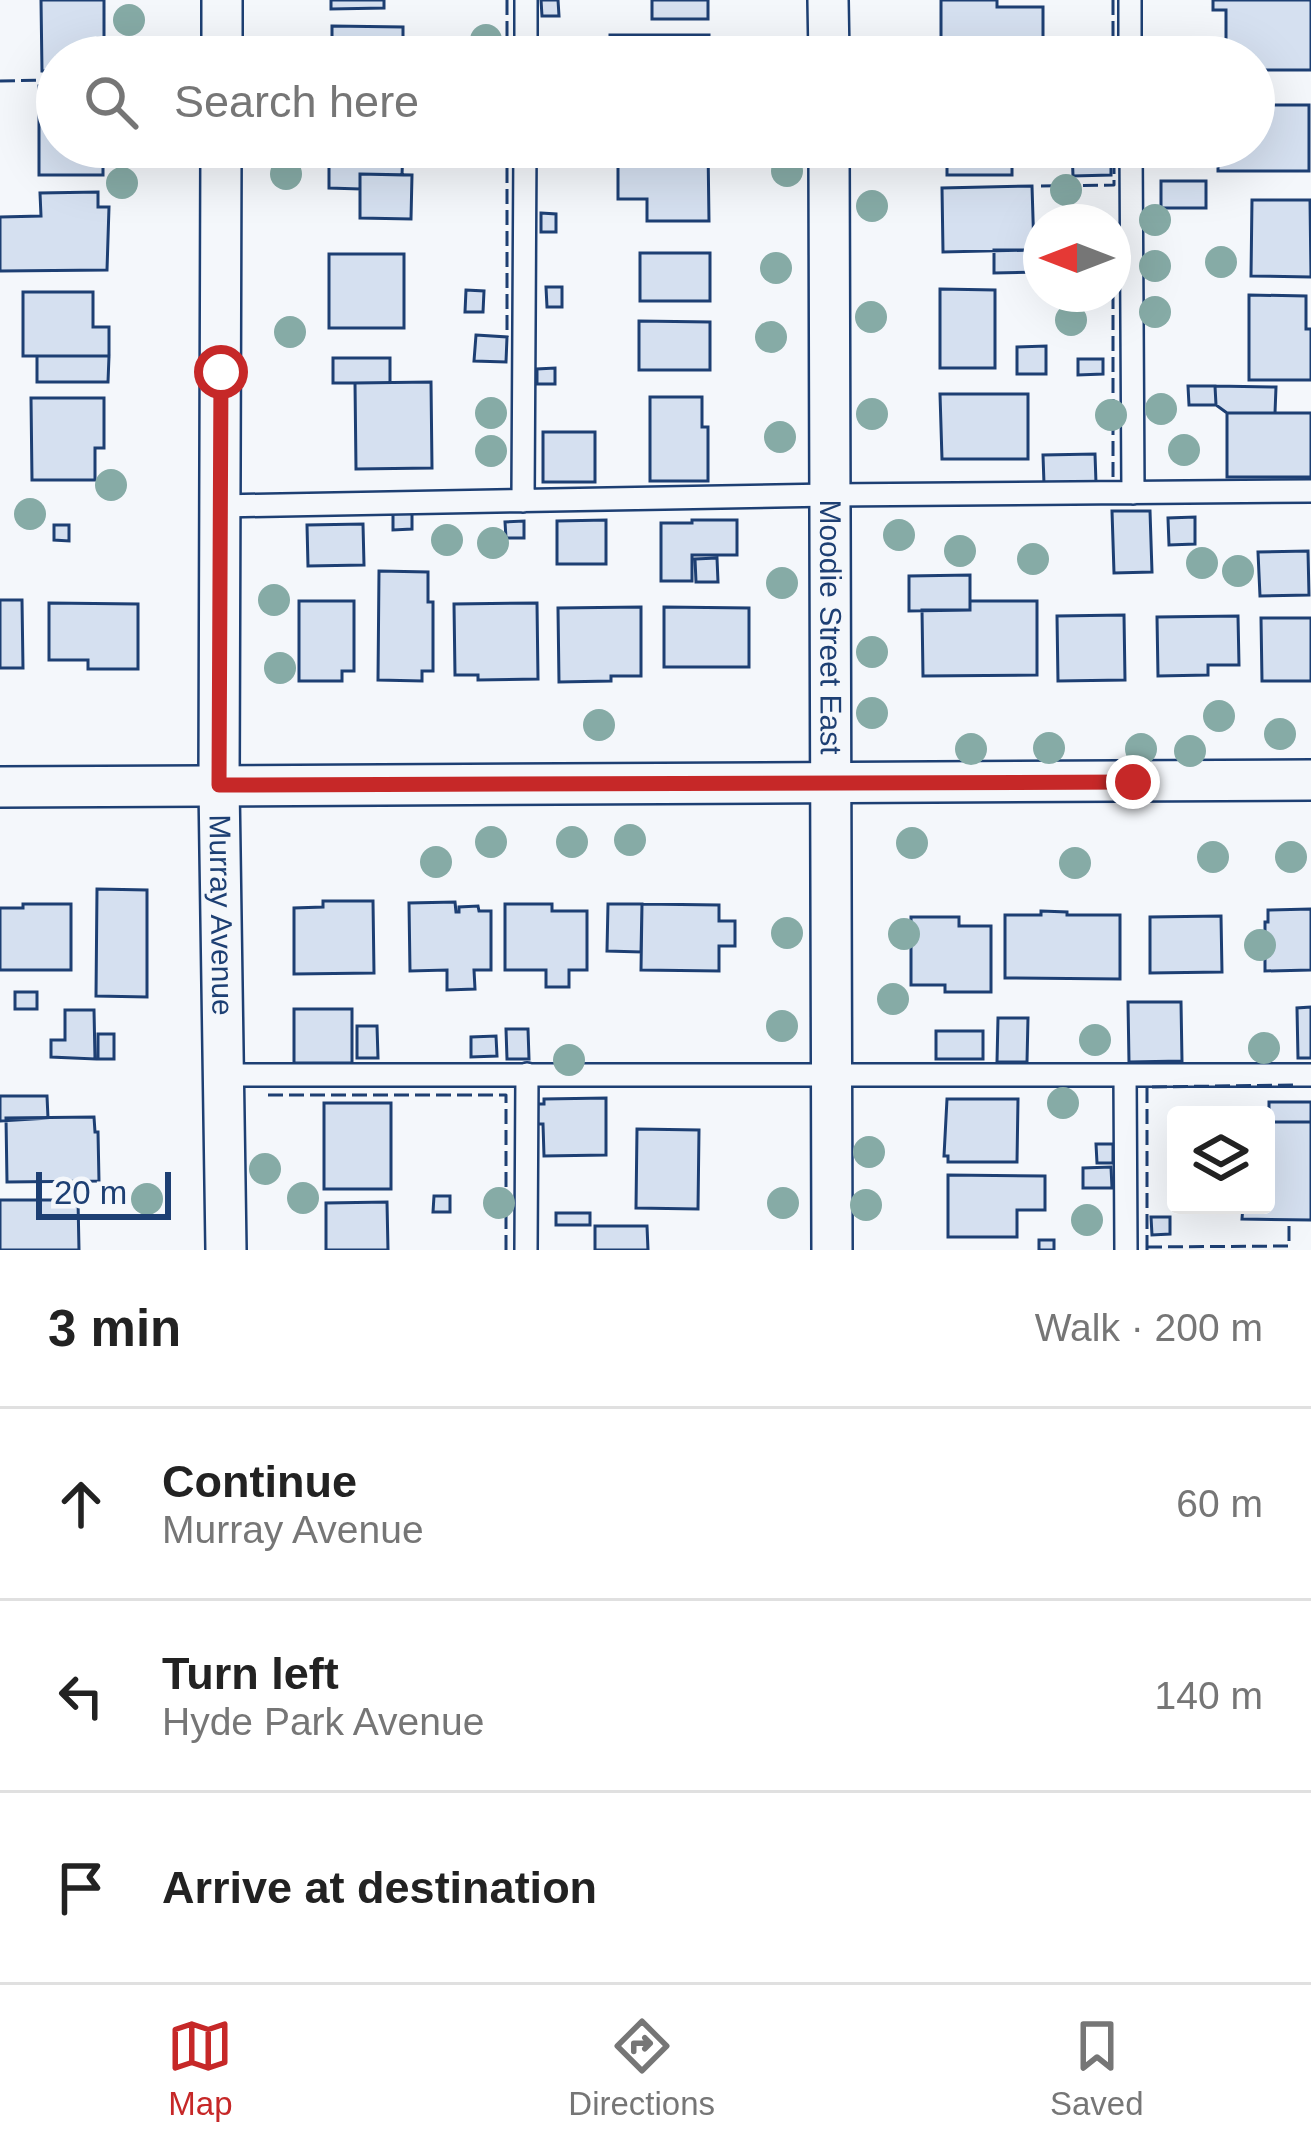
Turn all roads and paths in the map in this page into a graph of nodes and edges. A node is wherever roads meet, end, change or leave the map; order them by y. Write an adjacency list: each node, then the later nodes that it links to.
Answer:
1 (222, 0): 5 (street)
2 (526, 0): 6 (lane)
3 (828, 0): 7 (street)
4 (1130, 0): 8 (lane)
5 (222, 36)
6 (526, 36)
7 (829, 36)
8 (1130, 36)
9 (221, 168): 17 (street, Murray Avenue)
10 (525, 168): 16 (lane)
11 (829, 168): 15 (street, Moodie Street East)
12 (1131, 168): 14 (lane)
13 (1311, 491): 14 (lane)
14 (1132, 493): 15 (lane)
15 (830, 495): 16 (lane); 19 (street, Moodie Street East)
16 (523, 501): 17 (lane)
17 (220, 506): 20 (street, Murray Avenue)
18 (1311, 780): 19 (street)
19 (831, 784): 20 (street); 26 (street, Moodie Street East)
20 (219, 785): 21 (street); 25 (street, Murray Avenue)
21 (0, 787)
22 (527, 1074): 25 (lane); 26 (lane); 28 (lane)
23 (1125, 1075): 24 (lane); 26 (lane); 30 (lane)
24 (1311, 1075)
25 (223, 1076): 27 (street, Murray Avenue)
26 (831, 1076): 29 (street, Moodie Street East)
27 (226, 1250)
28 (526, 1250)
29 (832, 1250)
30 (1126, 1250)

